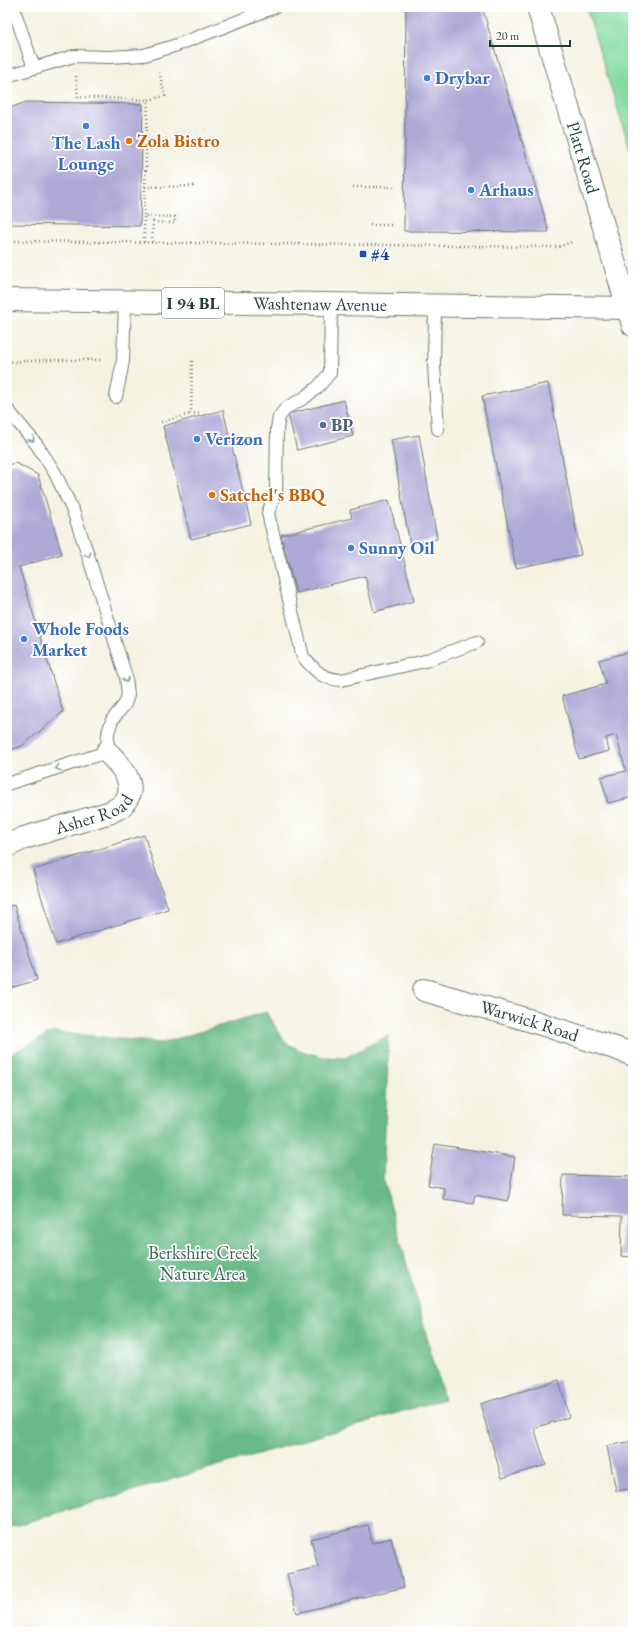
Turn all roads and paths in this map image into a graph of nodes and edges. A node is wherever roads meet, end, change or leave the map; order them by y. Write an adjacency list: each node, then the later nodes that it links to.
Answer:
1 (13, 7): 5 (lane)
2 (275, 7): 4 (lane)
3 (538, 7): 24 (street, Platt Road)
4 (74, 56): 5 (lane); 8 (path)
5 (34, 68): 7 (lane)
6 (159, 69): 8 (path)
7 (7, 76)
8 (148, 100): 10 (path)
9 (197, 186): 10 (path)
10 (145, 187): 13 (path)
11 (352, 187): 12 (path)
12 (395, 187)
13 (144, 216): 17 (path); 18 (path)
14 (370, 225): 15 (path)
15 (394, 225)
16 (7, 241): 17 (path)
17 (144, 242): 18 (path)
18 (152, 242): 19 (path)
19 (572, 242)
20 (7, 300): 21 (street, Washtenaw Avenue / I 94 BL)
21 (125, 302): 22 (street, Washtenaw Avenue / I 94 BL); 28 (lane)
22 (331, 305): 23 (street, Washtenaw Avenue / I 94 BL); 35 (lane)
23 (435, 306): 24 (street, Washtenaw Avenue / I 94 BL); 34 (lane)
24 (631, 314)
25 (106, 360): 27 (path)
26 (192, 361): 31 (path)
27 (7, 362)
28 (116, 397)
29 (7, 409): 36 (lane, one-way to 36)
30 (201, 412): 31 (path)
31 (192, 414): 32 (path); 33 (path)
32 (193, 418)
33 (161, 422)
34 (438, 429)
35 (477, 642)
36 (107, 752): 37 (lane, one-way to 37); 38 (street, Asher Road)
37 (7, 784)
38 (7, 846)
39 (424, 990): 40 (street, Warwick Road)
40 (633, 1055)

